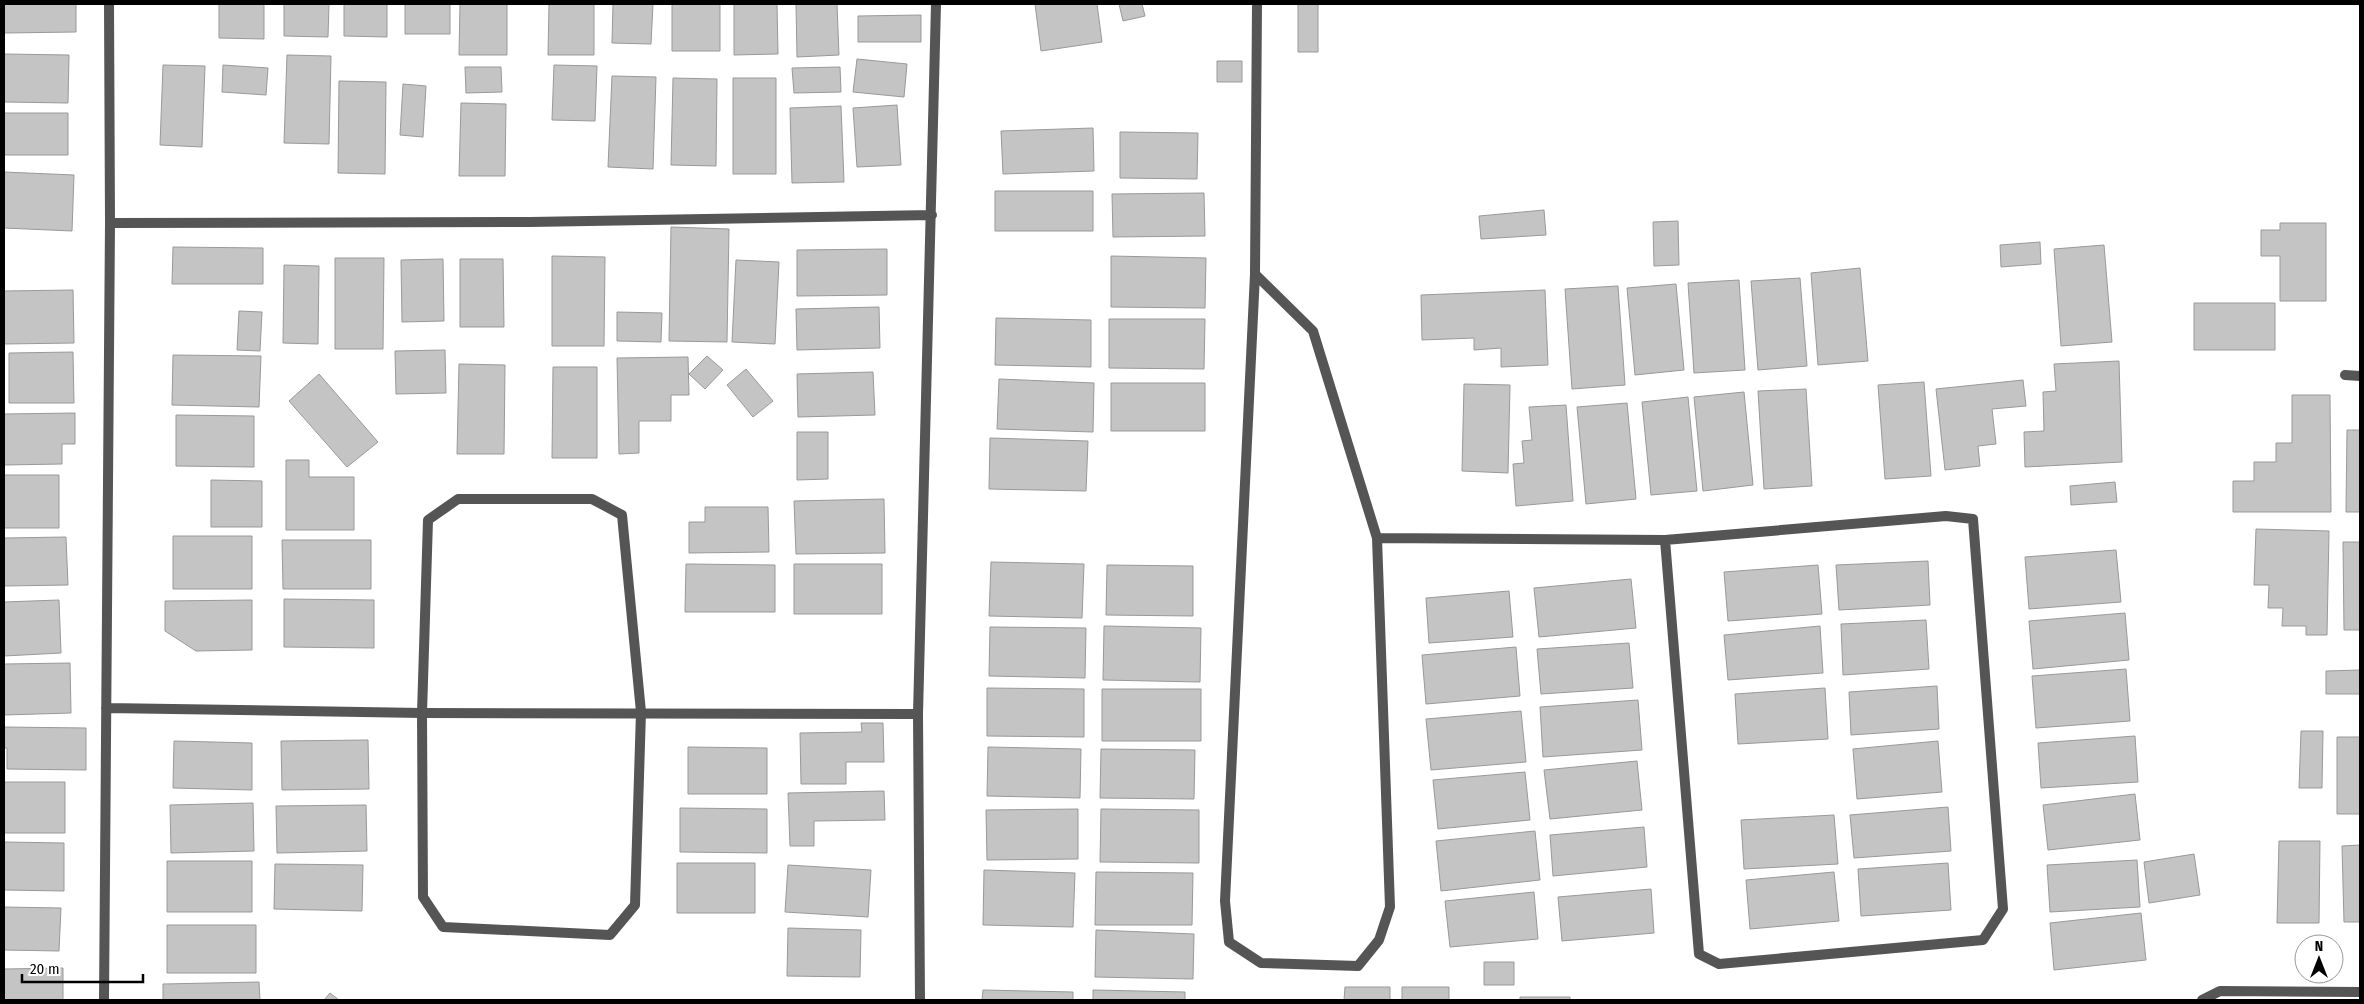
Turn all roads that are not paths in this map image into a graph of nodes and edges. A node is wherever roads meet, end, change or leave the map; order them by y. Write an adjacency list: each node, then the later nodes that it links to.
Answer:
1 (109, 4): 5 (street)
2 (936, 4): 4 (street)
3 (1257, 4): 6 (street)
4 (932, 215): 5 (street); 14 (street)
5 (110, 223): 11 (street)
6 (1255, 274): 9 (street); 9 (street)
7 (2345, 375): 8 (street)
8 (2360, 376)
9 (1377, 538): 10 (street)
10 (1665, 540): 10 (street)
11 (106, 708): 13 (street); 16 (street)
12 (641, 712): 13 (street); 13 (street); 13 (street); 14 (street)
13 (422, 713)
14 (918, 714): 17 (street)
15 (2360, 992): 18 (street)
16 (104, 1000)
17 (920, 1000)
18 (2202, 1000)

